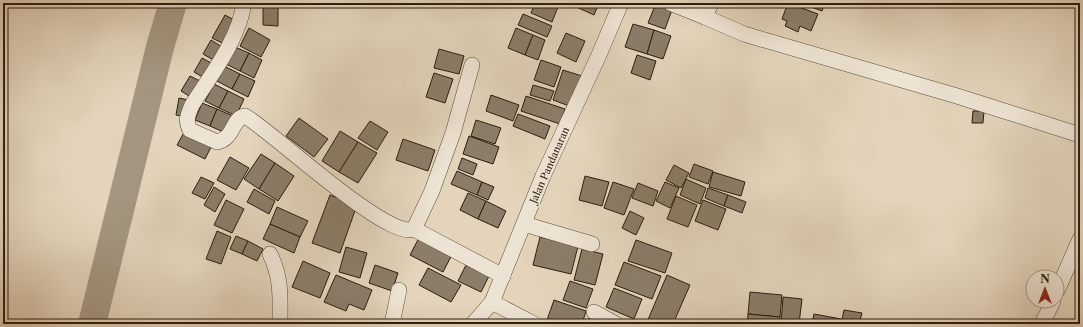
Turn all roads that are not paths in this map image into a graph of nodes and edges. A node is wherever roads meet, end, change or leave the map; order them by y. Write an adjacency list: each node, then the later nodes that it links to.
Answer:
1 (244, 3): 9 (street)
2 (620, 3): 8 (street, Jalan Pandanaran)
3 (670, 3): 5 (street)
4 (711, 3): 5 (street)
5 (705, 17): 7 (street)
6 (472, 66): 9 (street)
7 (1080, 135)
8 (524, 224): 11 (street); 14 (street, Jalan Pandanaran)
9 (414, 229): 14 (street)
10 (1080, 239): 13 (street)
11 (592, 244)
12 (270, 254): 19 (street)
13 (1065, 273)
14 (503, 276): 16 (street, Jalan Pandanaran)
15 (399, 290): 20 (street)
16 (492, 302): 21 (street, Jalan Pandanaran); 22 (street)
17 (1049, 309): 24 (street)
18 (594, 312): 23 (street)
19 (280, 324)
20 (392, 324)
21 (473, 324)
22 (534, 324)
23 (616, 324)
24 (1042, 324)

